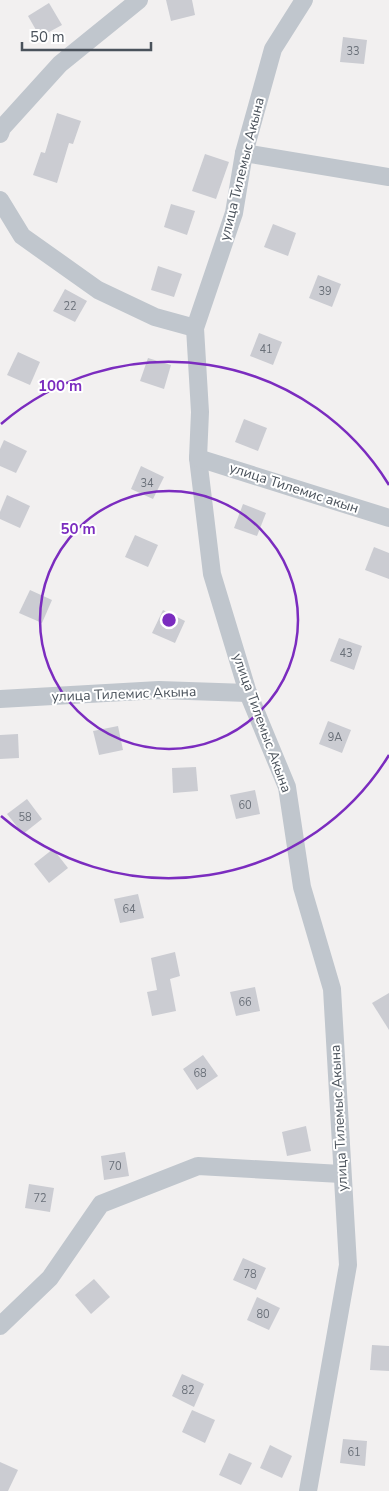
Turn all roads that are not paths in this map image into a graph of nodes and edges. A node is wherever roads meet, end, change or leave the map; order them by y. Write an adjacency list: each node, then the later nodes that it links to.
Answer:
1 (139, 0): 3 (street)
2 (304, 0): 4 (street, улица Тилемыс Акына)
3 (1, 130)
4 (244, 153): 5 (street); 7 (street, улица Тилемыс Акына)
5 (389, 177)
6 (0, 200): 7 (street)
7 (194, 328): 8 (street, улица Тилемыс Акына)
8 (198, 458): 9 (street, улица Тилемис акын); 10 (street, улица Тилемыс Акына)
9 (389, 518)
10 (248, 693): 11 (street, улица Тилемис Акына); 12 (street, улица Тилемыс Акына)
11 (0, 699)
12 (341, 1174): 13 (street); 14 (street, улица Тилемыс Акына)
13 (0, 1326)
14 (308, 1491)

